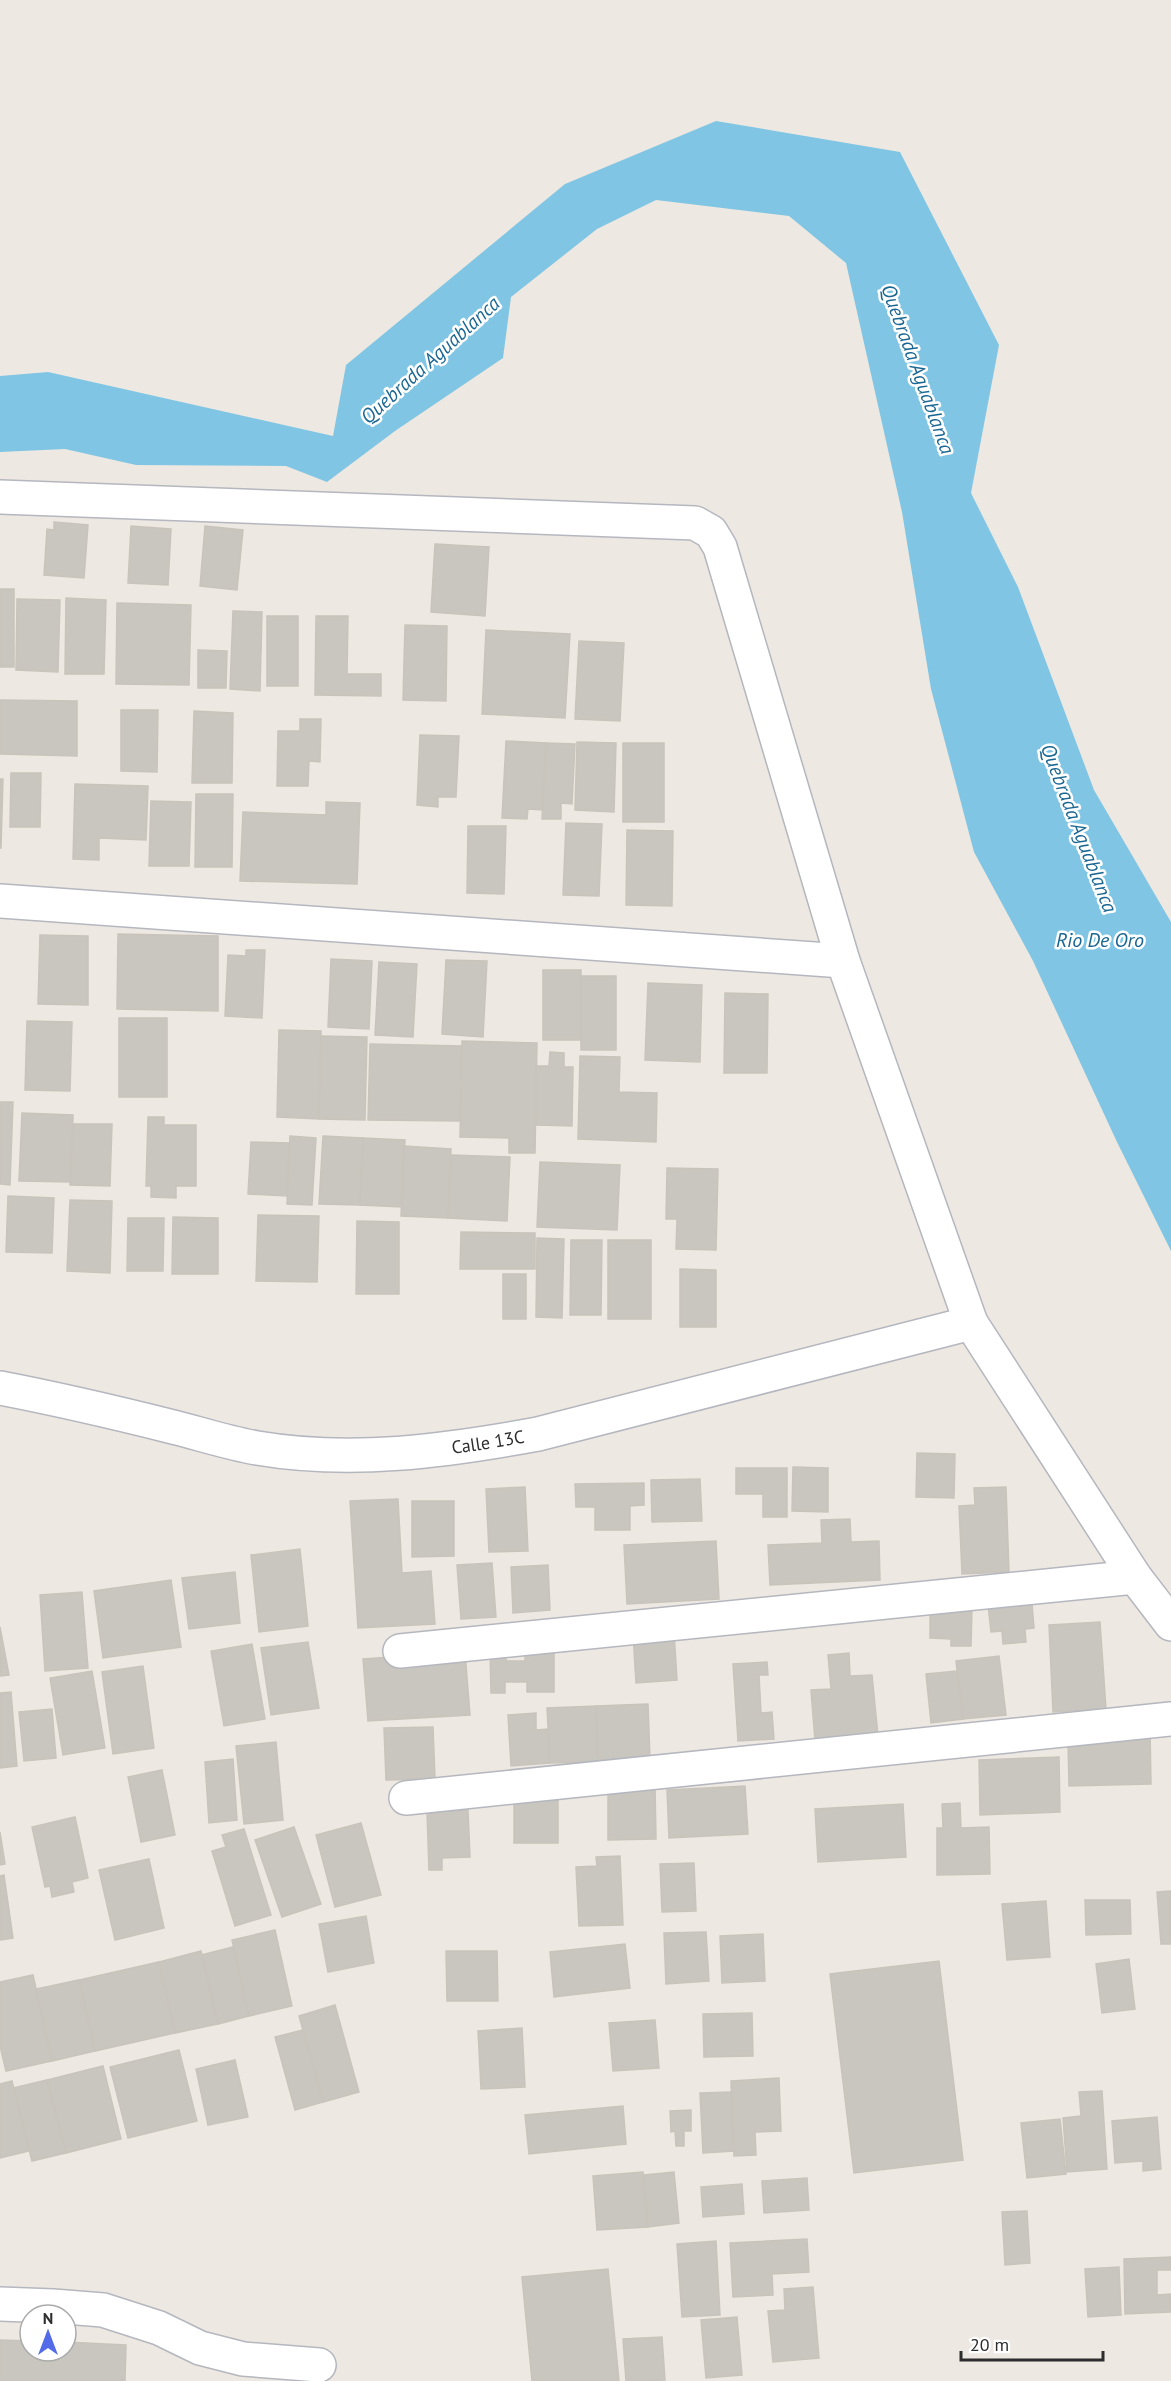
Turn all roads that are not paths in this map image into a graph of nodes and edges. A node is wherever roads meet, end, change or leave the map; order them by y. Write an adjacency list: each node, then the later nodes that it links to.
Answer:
1 (0, 497): 3 (street)
2 (0, 901): 3 (street)
3 (843, 961): 4 (street)
4 (971, 1323): 5 (street, Calle 13C); 6 (street)
5 (0, 1388)
6 (1135, 1577): 7 (street); 8 (street)
7 (1171, 1624)
8 (400, 1651)
9 (1171, 1719): 10 (street)
10 (406, 1798)
11 (0, 2304): 12 (street)
12 (320, 2364)

